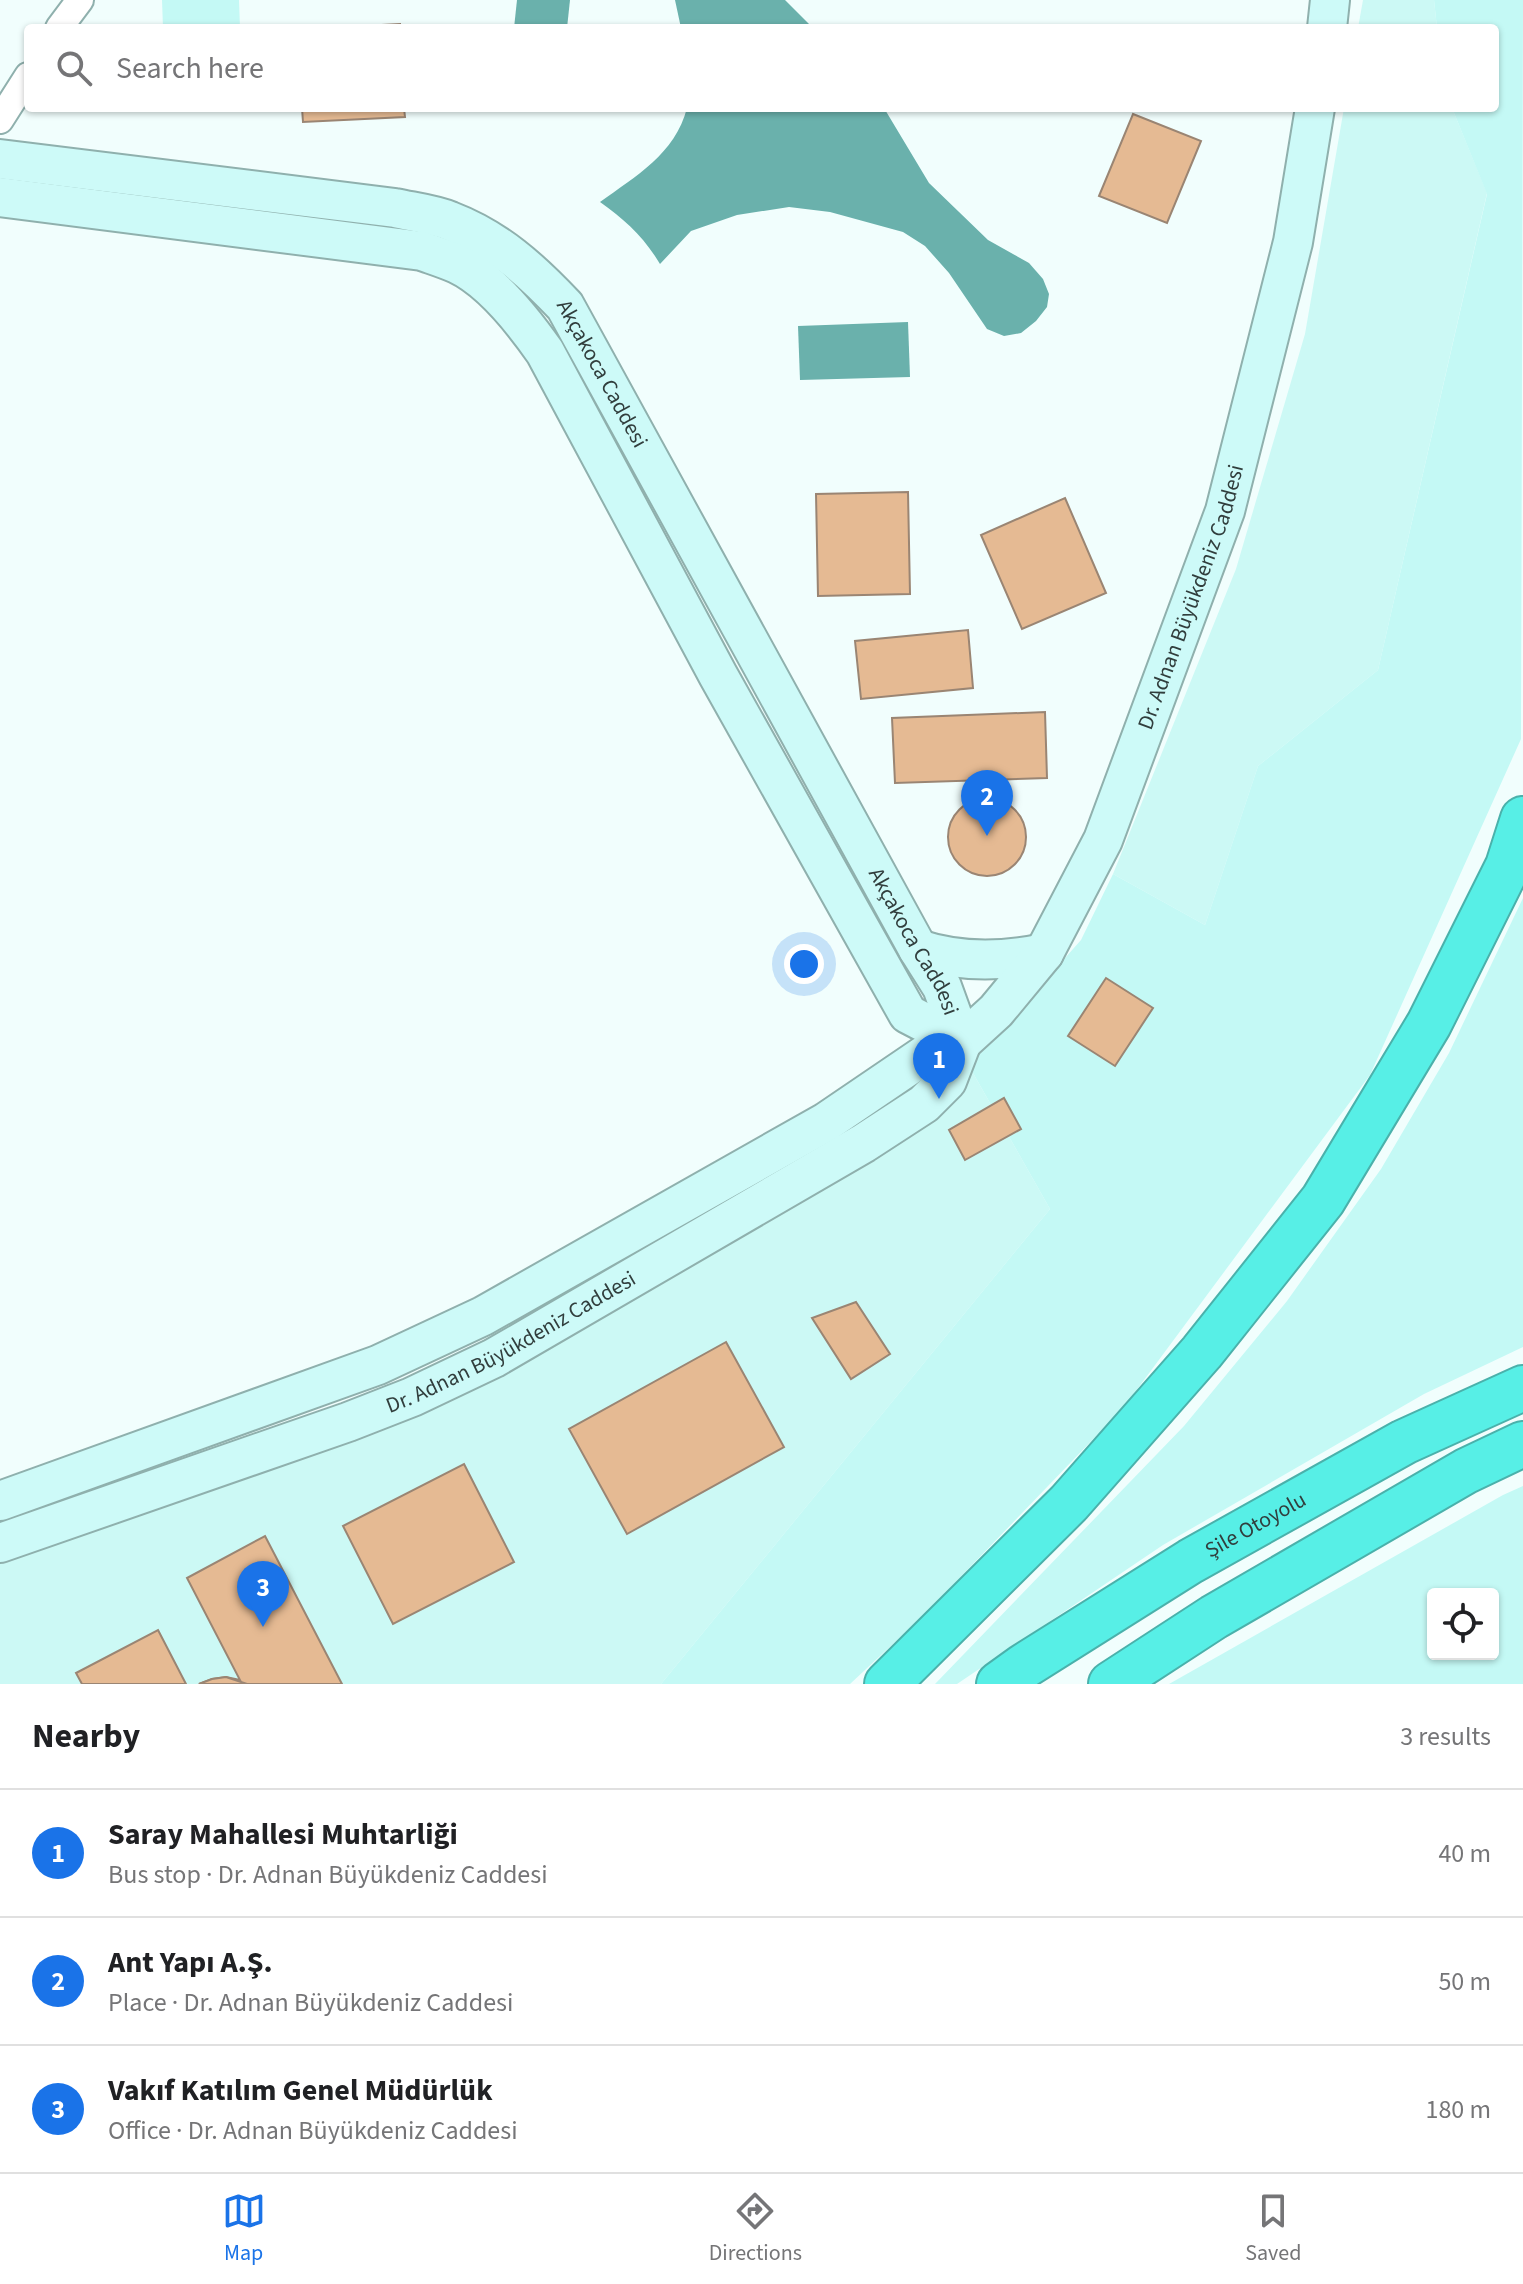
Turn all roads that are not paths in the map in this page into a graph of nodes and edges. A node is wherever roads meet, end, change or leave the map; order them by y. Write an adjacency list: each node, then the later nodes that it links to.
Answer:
1 (80, 0): 3 (street)
2 (1330, 0): 4 (street)
3 (62, 24)
4 (1327, 24)
5 (24, 82): 7 (street)
6 (1314, 112): 12 (street, Dr. Adnan Büyükdeniz Caddesi)
7 (0, 120)
8 (0, 159): 11 (street, Akçakoca Caddesi)
9 (0, 197): 13 (street, Akçakoca Caddesi)
10 (1523, 819): 18 (highway)
11 (918, 949): 12 (street); 13 (street, Akçakoca Caddesi)
12 (1044, 953): 13 (street, Dr. Adnan Büyükdeniz Caddesi)
13 (962, 1042): 16 (street, Dr. Adnan Büyükdeniz Caddesi); 17 (street, Dr. Adnan Büyükdeniz Caddesi)
14 (1523, 1388): 19 (highway, Şile Otoyolu)
15 (1523, 1444): 20 (highway)
16 (0, 1501)
17 (0, 1543)
18 (887, 1684)
19 (999, 1684)
20 (1111, 1684)

